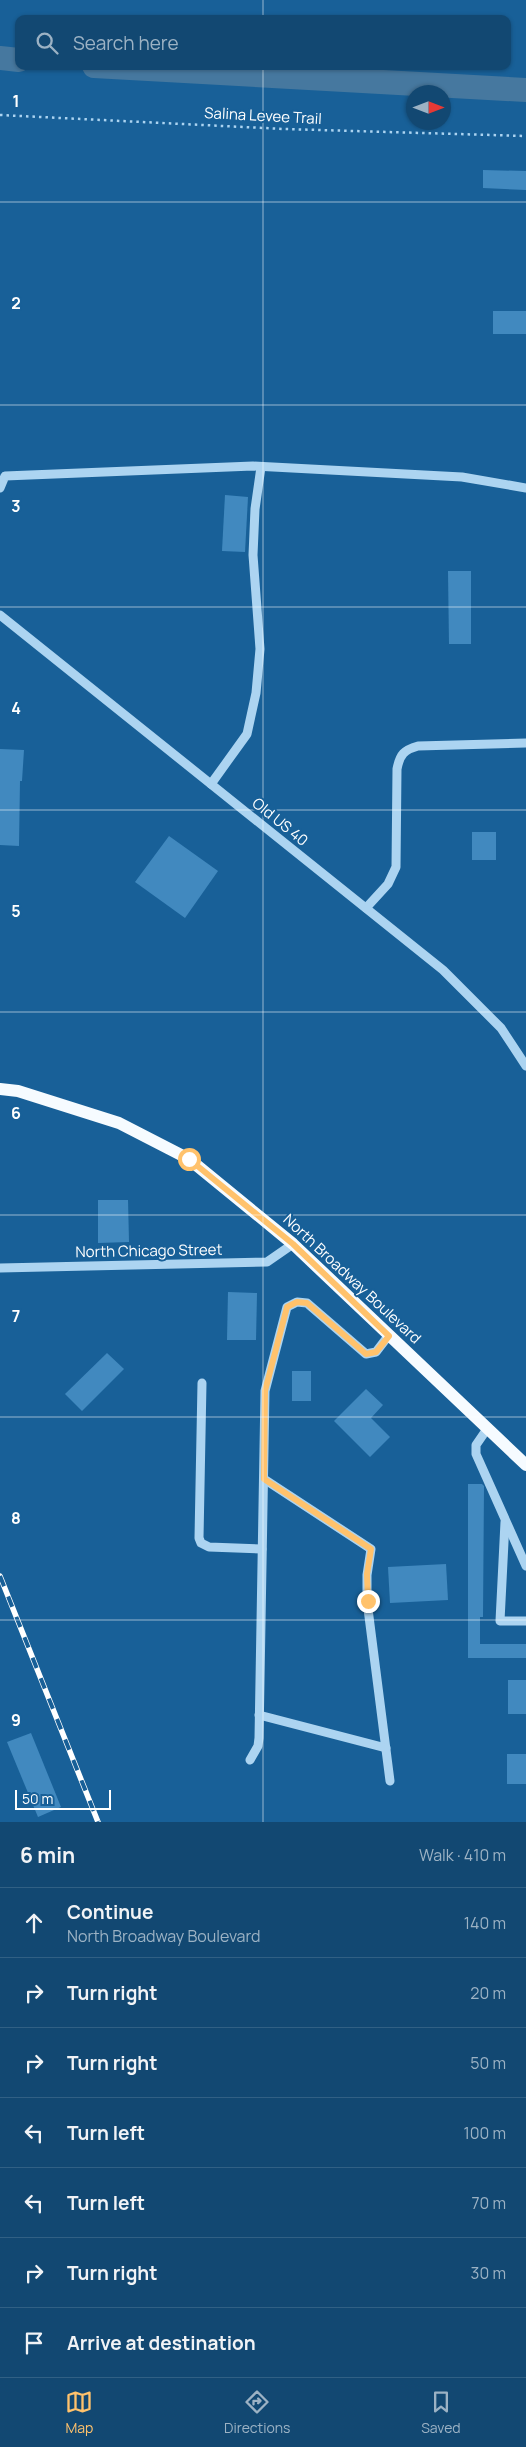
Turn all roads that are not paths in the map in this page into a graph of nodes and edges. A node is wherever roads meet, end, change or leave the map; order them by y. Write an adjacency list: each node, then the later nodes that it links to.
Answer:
1 (261, 467): 2 (street); 3 (street); 6 (street)
2 (0, 488)
3 (526, 488)
4 (0, 615): 6 (street, Old US 40)
5 (526, 743): 7 (street)
6 (211, 784): 7 (street, Old US 40)
7 (366, 908): 8 (street, Old US 40)
8 (526, 1066)
9 (0, 1089): 10 (main road, North Broadway Boulevard)
10 (293, 1244): 11 (street, North Chicago Street); 12 (main road, North Broadway Boulevard)
11 (0, 1268)
12 (389, 1336): 14 (main road, North Broadway Boulevard); 16 (street)
13 (202, 1383): 18 (street)
14 (487, 1428): 15 (main road, North Broadway Boulevard); 17 (street)
15 (526, 1466)
16 (264, 1479): 18 (street); 22 (street)
17 (505, 1519): 19 (street); 20 (street)
18 (262, 1549): 21 (street)
19 (526, 1566)
20 (526, 1621)
21 (259, 1715): 22 (street); 23 (street)
22 (386, 1748): 24 (street)
23 (250, 1760)
24 (390, 1781)

